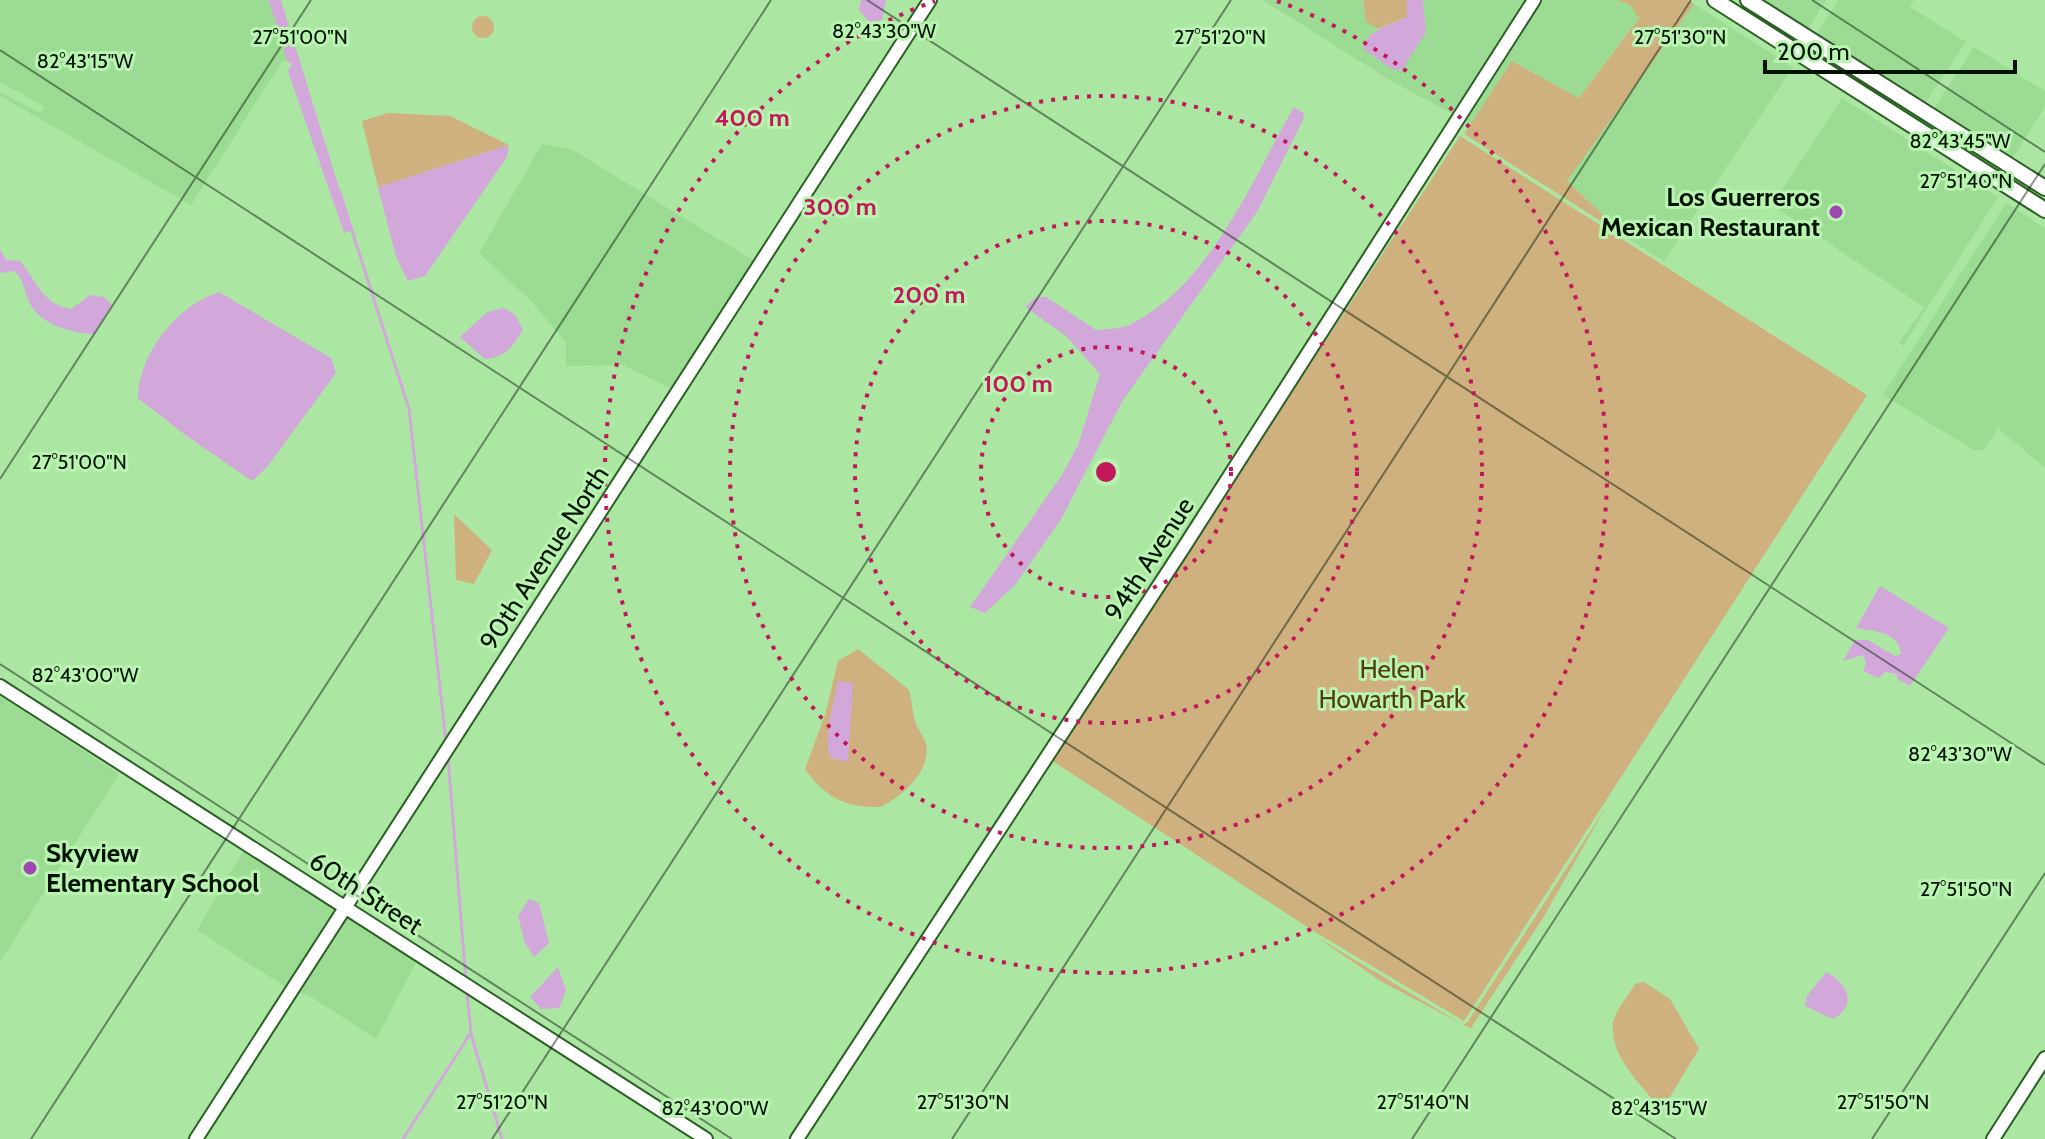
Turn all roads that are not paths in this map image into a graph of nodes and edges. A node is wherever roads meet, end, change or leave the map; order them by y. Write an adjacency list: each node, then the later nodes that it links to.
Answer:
1 (930, 0): 8 (street, 90th Avenue North)
2 (1534, 0): 13 (street, 94th Avenue)
3 (1715, 0): 6 (main road)
4 (1748, 0): 5 (main road)
5 (2045, 188)
6 (2045, 210)
7 (0, 686): 8 (street, 60th Street)
8 (345, 907): 11 (street, 90th Avenue North); 12 (street, 60th Street)
9 (2045, 1058): 10 (street)
10 (1996, 1135): 14 (street)
11 (196, 1139)
12 (706, 1139)
13 (797, 1139)
14 (2012, 1139)

